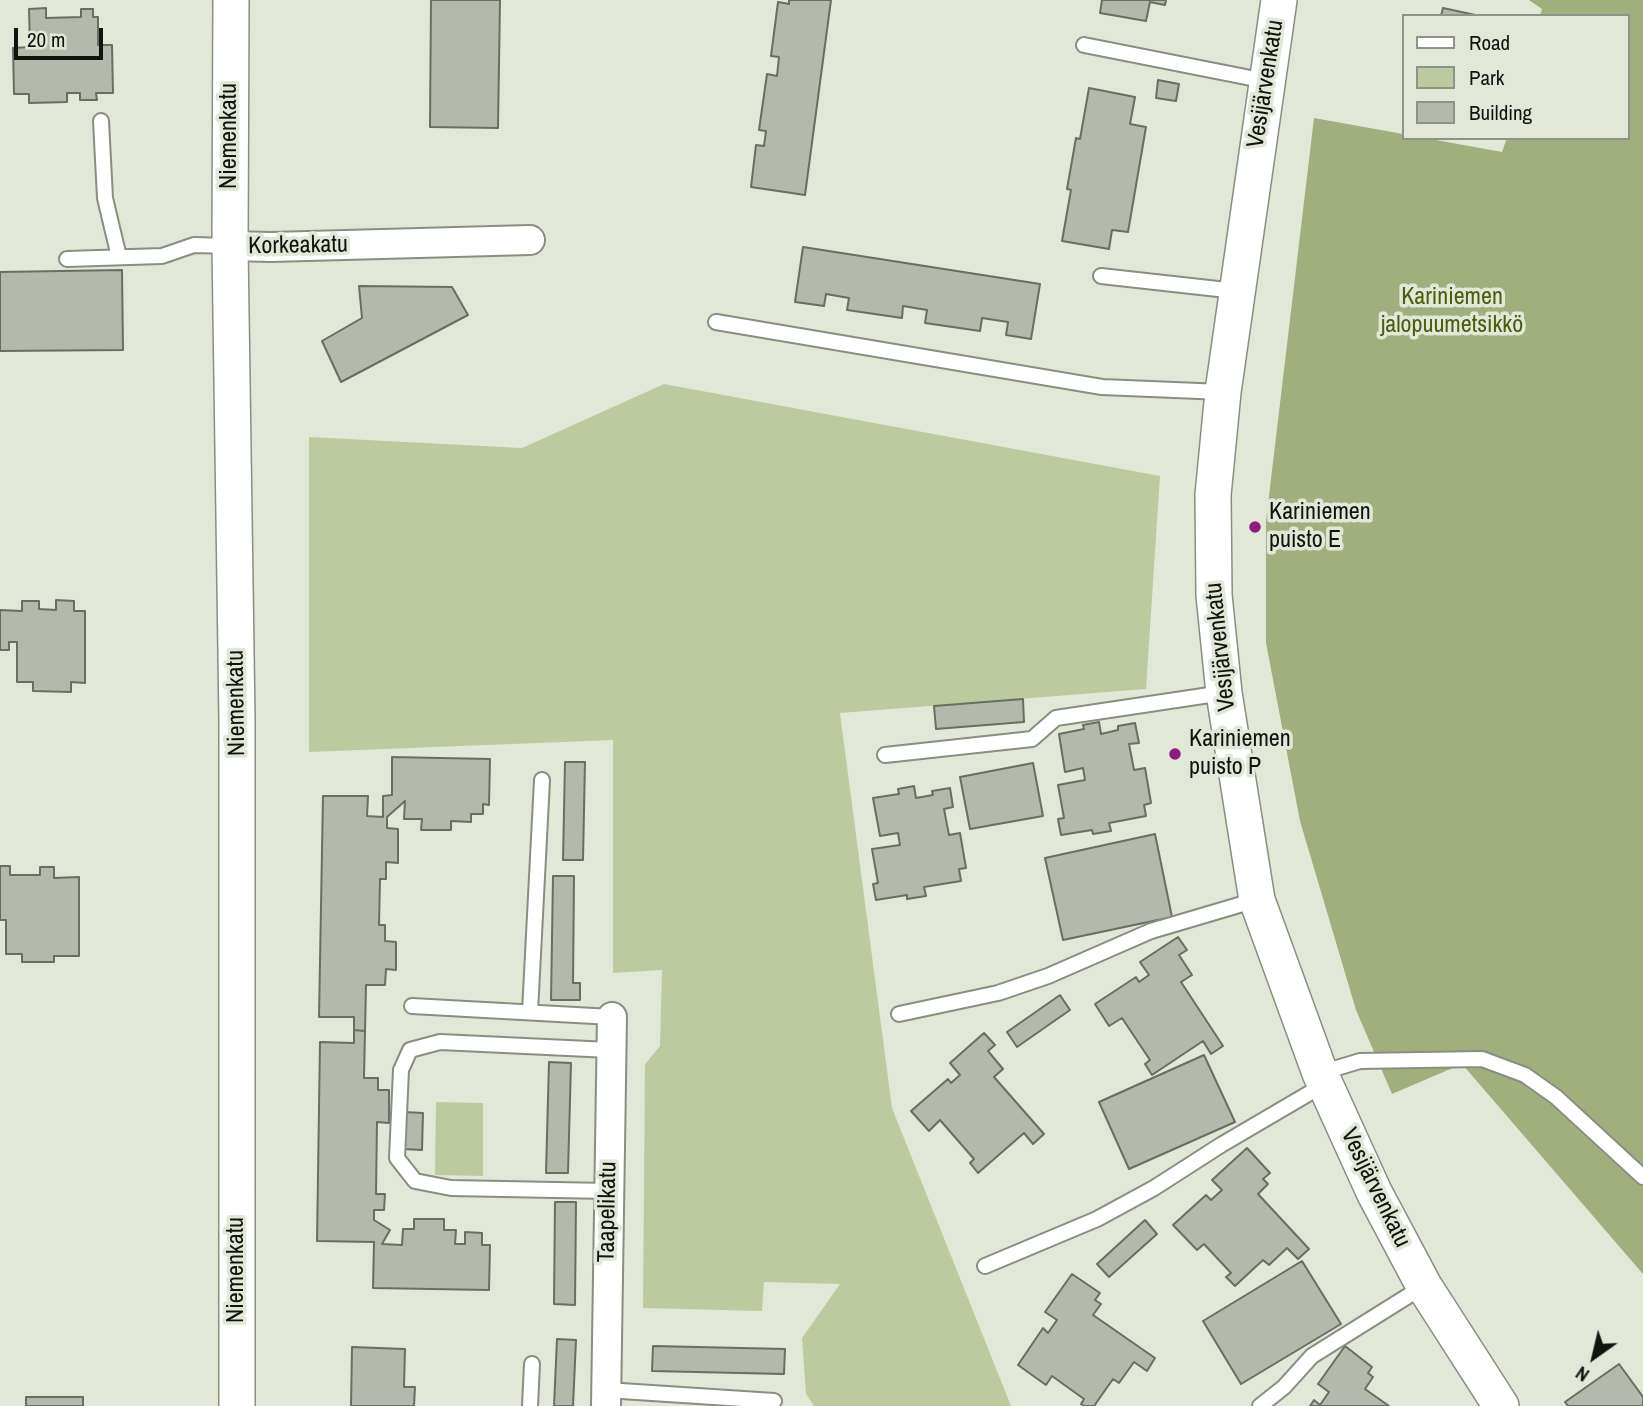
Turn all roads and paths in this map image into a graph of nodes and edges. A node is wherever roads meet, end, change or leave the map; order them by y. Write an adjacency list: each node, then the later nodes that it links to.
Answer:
1 (231, 0): 7 (street, Niemenkatu)
2 (1279, 0): 4 (street, Vesijärvenkatu)
3 (1084, 45): 4 (lane)
4 (1266, 81): 11 (street, Vesijärvenkatu)
5 (101, 121): 8 (lane)
6 (530, 240): 7 (street, Korkeakatu)
7 (230, 246): 8 (lane, Korkeakatu); 31 (street, Niemenkatu)
8 (119, 257): 9 (lane, Korkeakatu)
9 (67, 259)
10 (1101, 276): 11 (lane)
11 (1236, 291): 13 (street, Vesijärvenkatu)
12 (716, 322): 13 (lane)
13 (1223, 392): 14 (street, Vesijärvenkatu)
14 (1224, 693): 15 (lane); 17 (street, Vesijärvenkatu)
15 (886, 755)
16 (542, 780): 19 (lane)
17 (1256, 900): 20 (lane); 23 (street, Vesijärvenkatu)
18 (412, 1006): 19 (lane)
19 (530, 1012): 21 (lane)
20 (899, 1014)
21 (612, 1017): 22 (street, Taapelikatu)
22 (610, 1050): 25 (street, Taapelikatu); 25 (lane)
23 (1323, 1078): 24 (lane); 26 (lane); 27 (street, Vesijärvenkatu)
24 (1643, 1177)
25 (608, 1191): 29 (street, Taapelikatu)
26 (985, 1266)
27 (1424, 1286): 33 (lane); 34 (street, Vesijärvenkatu)
28 (532, 1364): 32 (lane)
29 (606, 1398): 30 (lane)
30 (774, 1401)
31 (237, 1406)
32 (530, 1406)
33 (1260, 1406)
34 (1501, 1406)

